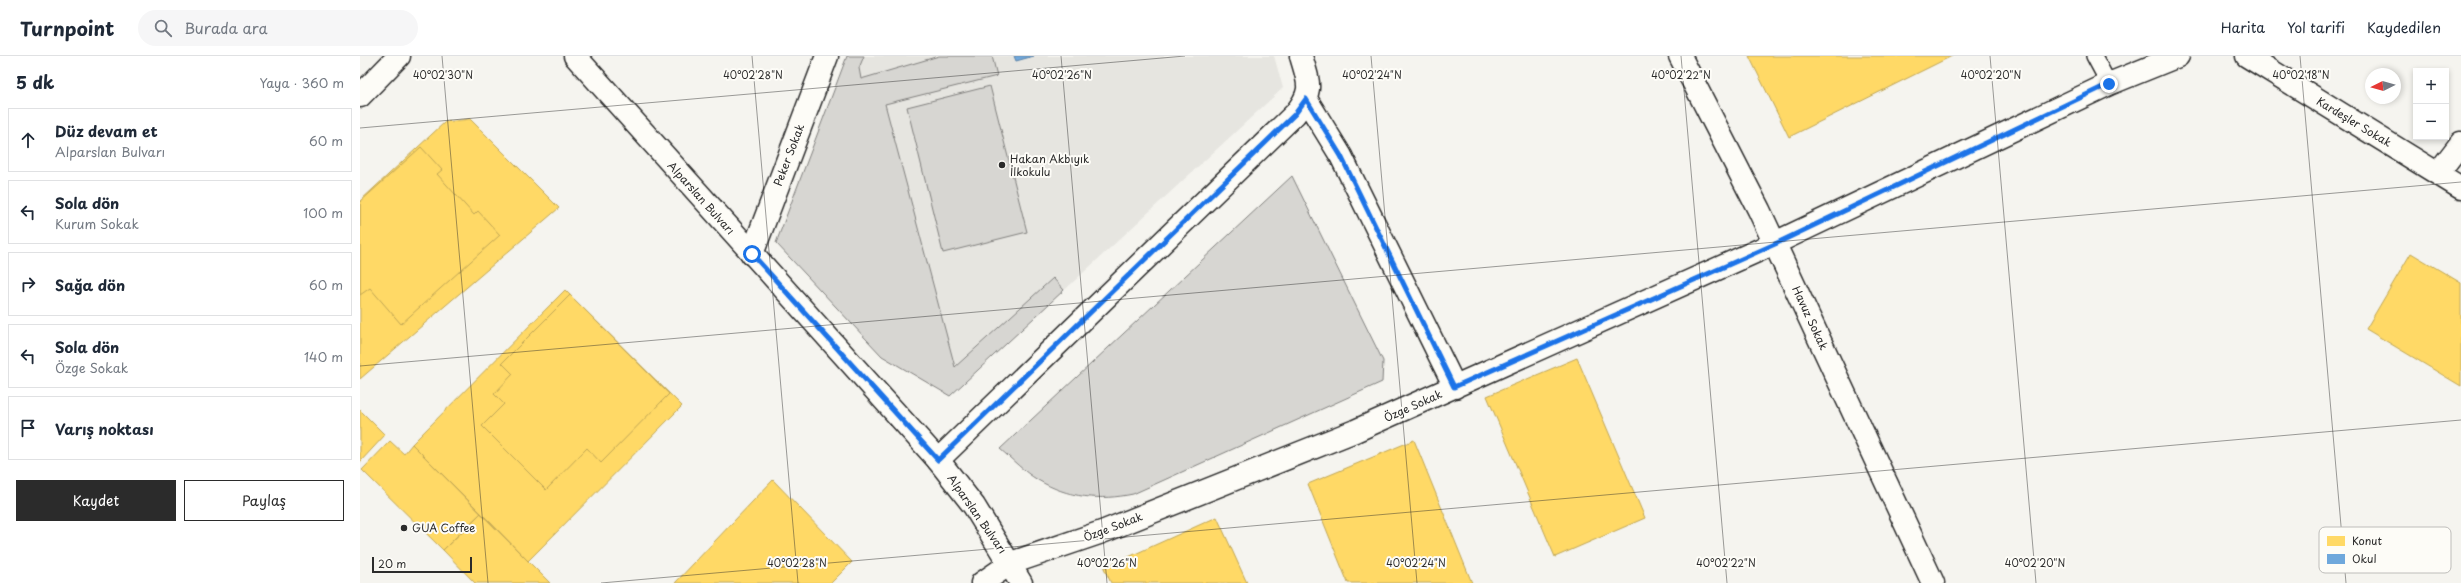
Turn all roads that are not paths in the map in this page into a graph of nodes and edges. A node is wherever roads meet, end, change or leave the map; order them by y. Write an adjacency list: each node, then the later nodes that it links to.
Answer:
1 (399, 56): 10 (street)
2 (575, 56): 16 (street, Alparslan Bulvarı)
3 (827, 56): 16 (street, Peker Sokak)
4 (1301, 56): 11 (street)
5 (1680, 56): 15 (street, Havuz Sokak)
6 (2094, 56): 9 (lane)
7 (2178, 56): 9 (street, Özge Sokak)
8 (2247, 56): 13 (street, Kardeşler Sokak)
9 (2109, 84): 15 (street, Özge Sokak)
10 (360, 96)
11 (1306, 99): 17 (street); 18 (street)
12 (2461, 143): 13 (street)
13 (2438, 173): 14 (street, Kardeşler Sokak)
14 (2461, 188)
15 (1775, 244): 17 (street, Özge Sokak); 22 (street, Havuz Sokak)
16 (752, 254): 18 (street, Alparslan Bulvarı)
17 (1454, 387): 19 (street, Özge Sokak)
18 (938, 460): 19 (street, Alparslan Bulvarı)
19 (1011, 564): 20 (street, Özge Sokak); 21 (street, Alparslan Bulvarı)
20 (982, 583)
21 (1021, 583)
22 (1933, 583)

